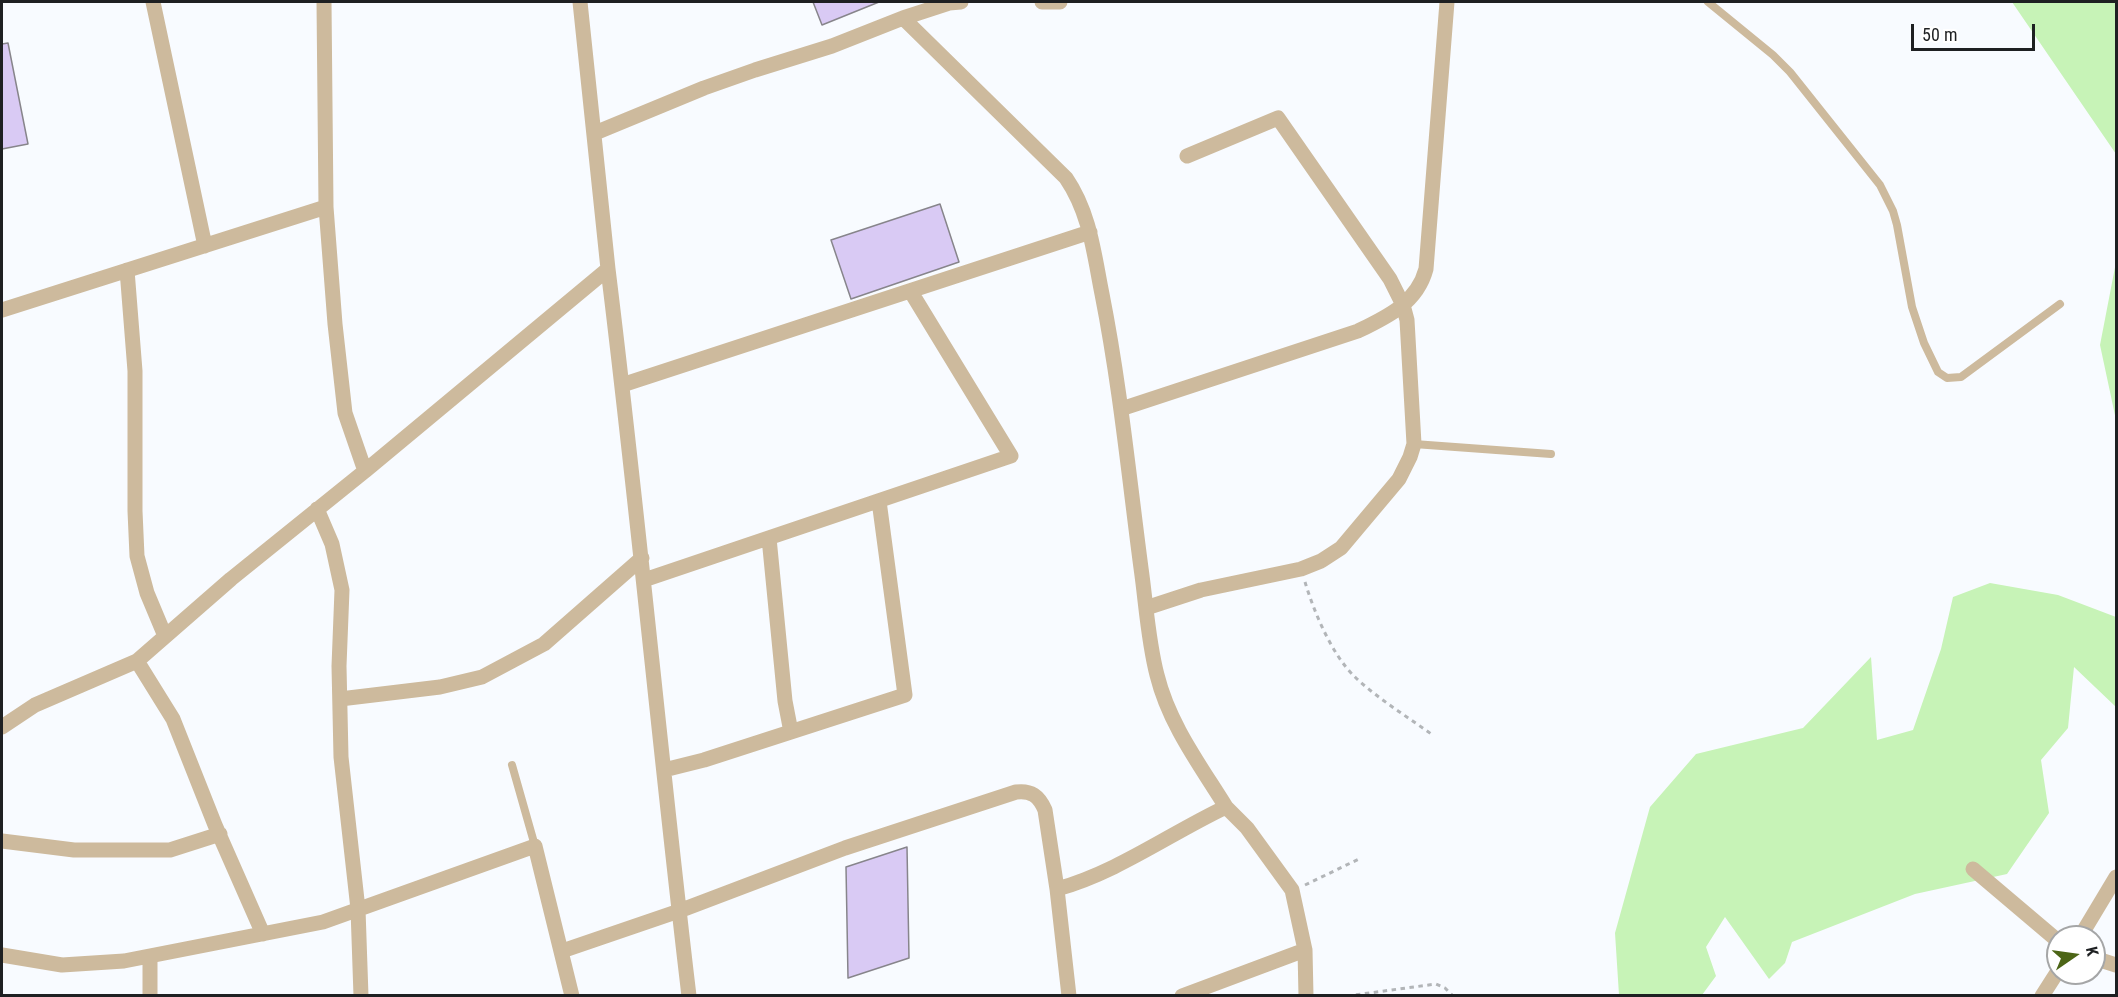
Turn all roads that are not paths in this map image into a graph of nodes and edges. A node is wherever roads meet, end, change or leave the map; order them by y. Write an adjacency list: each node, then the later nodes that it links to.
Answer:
1 (153, 2): 14 (street)
2 (324, 2): 12 (street)
3 (580, 2): 10 (street)
4 (961, 2): 9 (street)
5 (1042, 2): 8 (street)
6 (1447, 2): 19 (street)
7 (1708, 2): 18 (lane)
8 (1060, 3)
9 (903, 18): 10 (street); 13 (street)
10 (595, 134): 15 (street)
11 (1187, 156): 19 (street)
12 (327, 207): 14 (street); 25 (street)
13 (1090, 232): 17 (street); 22 (street)
14 (205, 246): 16 (street)
15 (608, 269): 21 (street); 25 (street)
16 (127, 270): 20 (street); 32 (street)
17 (911, 292): 21 (street); 26 (street)
18 (2060, 304)
19 (1403, 305): 22 (street); 23 (street)
20 (2, 310)
21 (622, 385): 29 (street)
22 (1121, 409): 31 (street)
23 (1414, 444): 24 (lane); 31 (street)
24 (1551, 454)
25 (365, 471): 27 (street)
26 (879, 501): 28 (street); 36 (street)
27 (317, 509): 32 (street); 34 (street)
28 (769, 538): 30 (street); 36 (street)
29 (642, 558): 30 (street); 34 (street)
30 (644, 580): 38 (street)
31 (1146, 608): 39 (street)
32 (165, 636): 33 (street)
33 (137, 661): 35 (street); 40 (street)
34 (340, 699): 46 (street)
35 (2, 727)
36 (791, 732): 38 (street)
37 (512, 765): 42 (lane)
38 (664, 770): 47 (street)
39 (1226, 807): 45 (street); 51 (street)
40 (220, 834): 41 (street); 50 (street)
41 (2, 841)
42 (535, 846): 46 (street); 52 (street)
43 (1973, 869): 49 (street)
44 (2116, 877): 48 (street)
45 (1057, 889): 47 (street); 59 (street)
46 (358, 909): 50 (street); 56 (street)
47 (679, 911): 52 (street); 58 (street)
48 (2087, 925)
49 (2046, 931)
50 (263, 934): 54 (street)
51 (1305, 950): 60 (street); 61 (street)
52 (562, 951): 57 (street)
53 (2, 955): 54 (street)
54 (150, 956): 55 (street)
55 (150, 996)
56 (361, 996)
57 (572, 996)
58 (689, 996)
59 (1070, 996)
60 (1182, 996)
61 (1306, 996)

